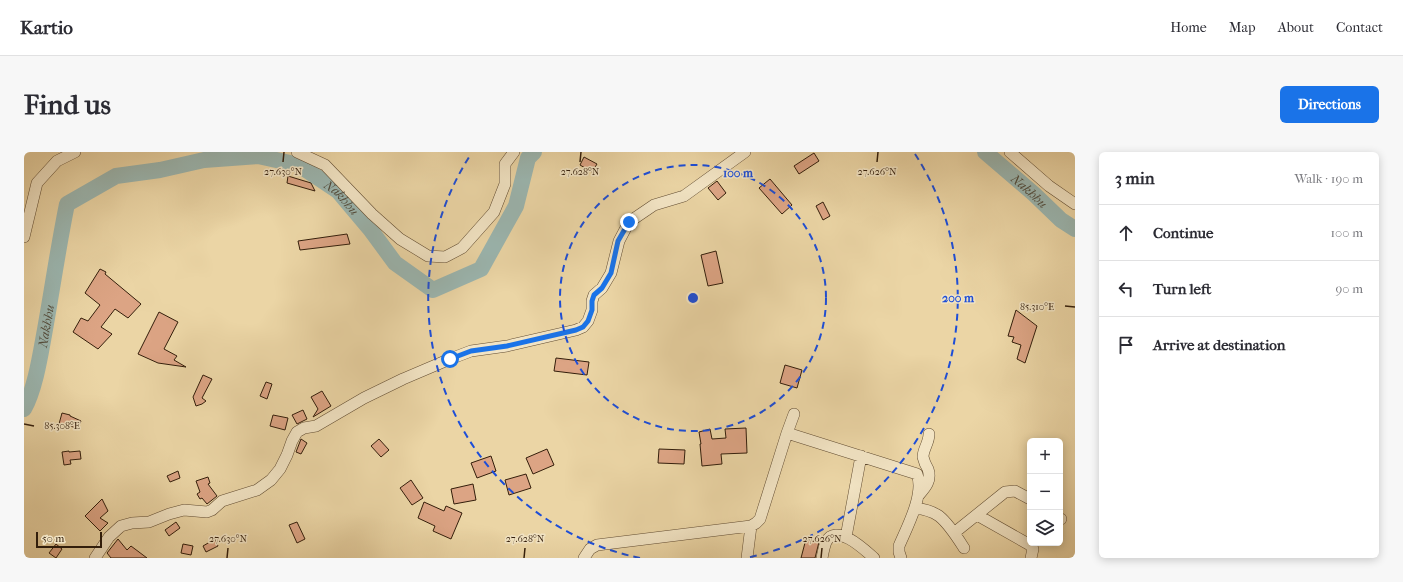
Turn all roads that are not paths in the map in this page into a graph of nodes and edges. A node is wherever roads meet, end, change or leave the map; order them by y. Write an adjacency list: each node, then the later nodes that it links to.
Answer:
1 (75, 152): 7 (street)
2 (297, 152): 3 (street)
3 (514, 152)
4 (745, 152): 20 (street)
5 (1010, 152): 6 (street)
6 (1075, 204)
7 (24, 237)
8 (794, 414): 9 (street)
9 (787, 433): 11 (street); 16 (street)
10 (929, 434): 12 (street)
11 (861, 456): 12 (street); 18 (street)
12 (918, 496): 14 (street)
13 (1027, 497): 15 (street)
14 (915, 508): 17 (street); 25 (street)
15 (977, 515): 17 (street); 26 (street)
16 (751, 526): 21 (street); 22 (street)
17 (954, 534): 19 (street)
18 (846, 537): 23 (street); 24 (street)
19 (964, 548)
20 (95, 558)
21 (584, 558)
22 (747, 558)
23 (822, 558)
24 (874, 558)
25 (901, 558)
26 (1031, 558)

